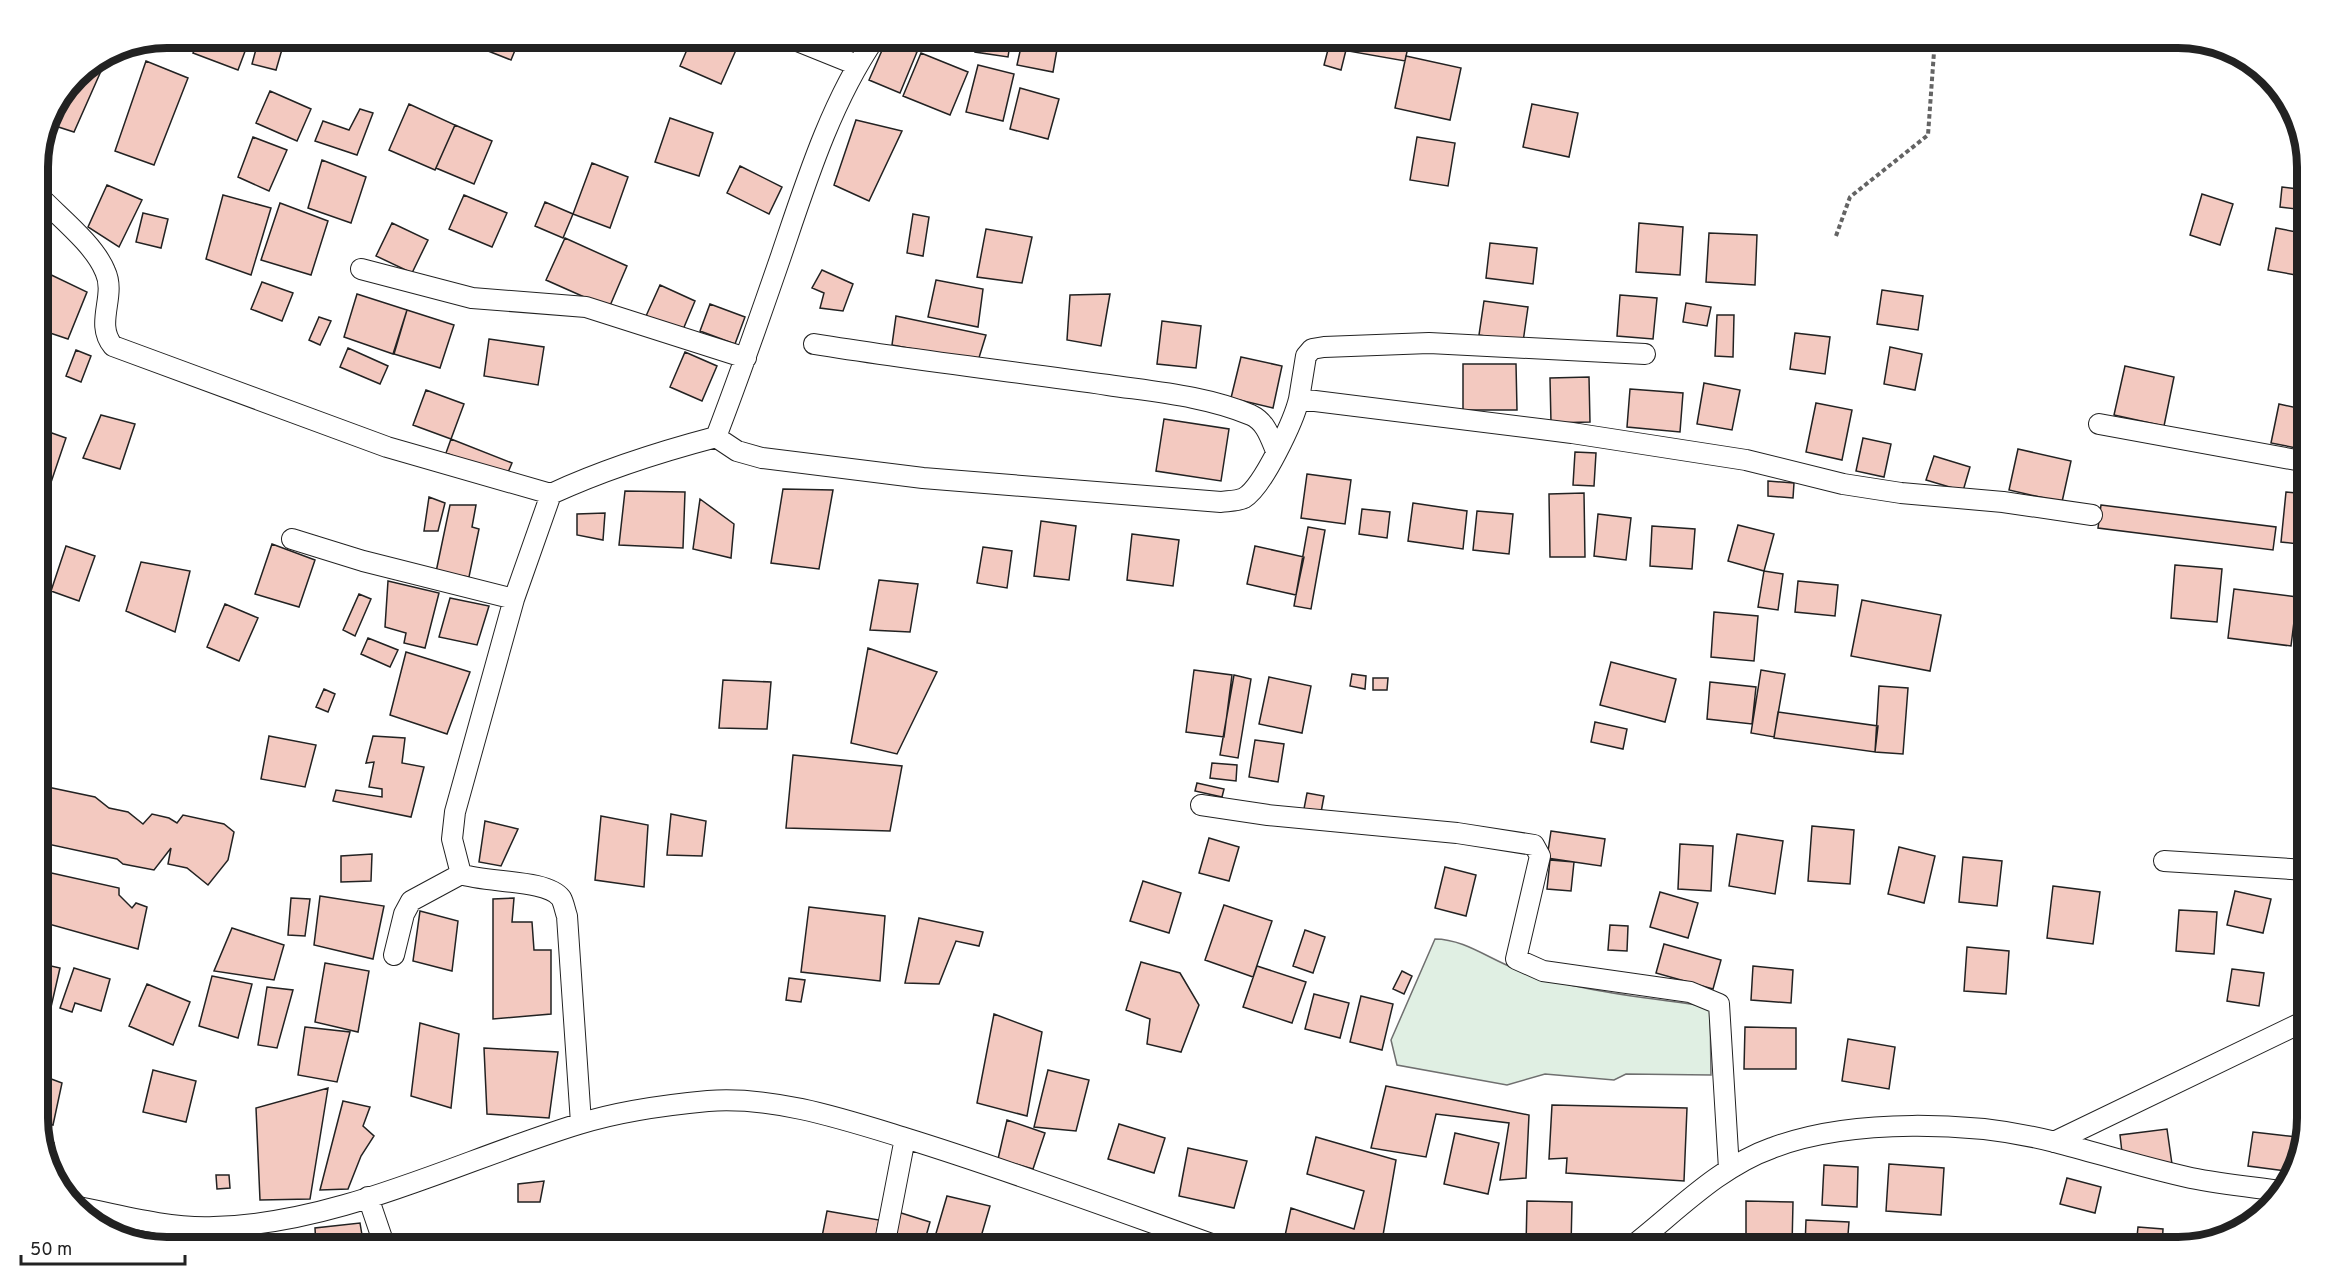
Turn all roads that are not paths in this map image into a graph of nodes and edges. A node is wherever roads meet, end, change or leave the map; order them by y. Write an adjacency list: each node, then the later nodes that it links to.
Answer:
1 (815, 48): 3 (street)
2 (868, 48): 3 (street)
3 (857, 65): 8 (street)
4 (48, 205): 14 (street)
5 (361, 270): 8 (street)
6 (814, 344): 12 (street)
7 (1645, 354): 9 (street)
8 (746, 358): 11 (street)
9 (1299, 399): 12 (street); 15 (street)
10 (2099, 424): 13 (street)
11 (716, 437): 12 (street); 14 (street)
12 (1276, 451)
13 (2297, 460)
14 (551, 494): 17 (street)
15 (2092, 514)
16 (292, 539): 17 (street)
17 (514, 599): 21 (street)
18 (1201, 805): 27 (street)
19 (2164, 861): 20 (street)
20 (2297, 869)
21 (461, 874): 22 (street); 24 (street)
22 (394, 955)
23 (2297, 1025): 26 (street)
24 (581, 1123): 25 (street); 29 (street)
25 (905, 1138): 34 (street); 35 (street)
26 (2054, 1142): 27 (street); 28 (street)
27 (1729, 1169): 36 (street)
28 (2272, 1190)
29 (368, 1197): 31 (street); 33 (street)
30 (92, 1210): 31 (street)
31 (212, 1228): 32 (street)
32 (211, 1237)
33 (381, 1237)
34 (886, 1237)
35 (1190, 1237)
36 (1645, 1237)

